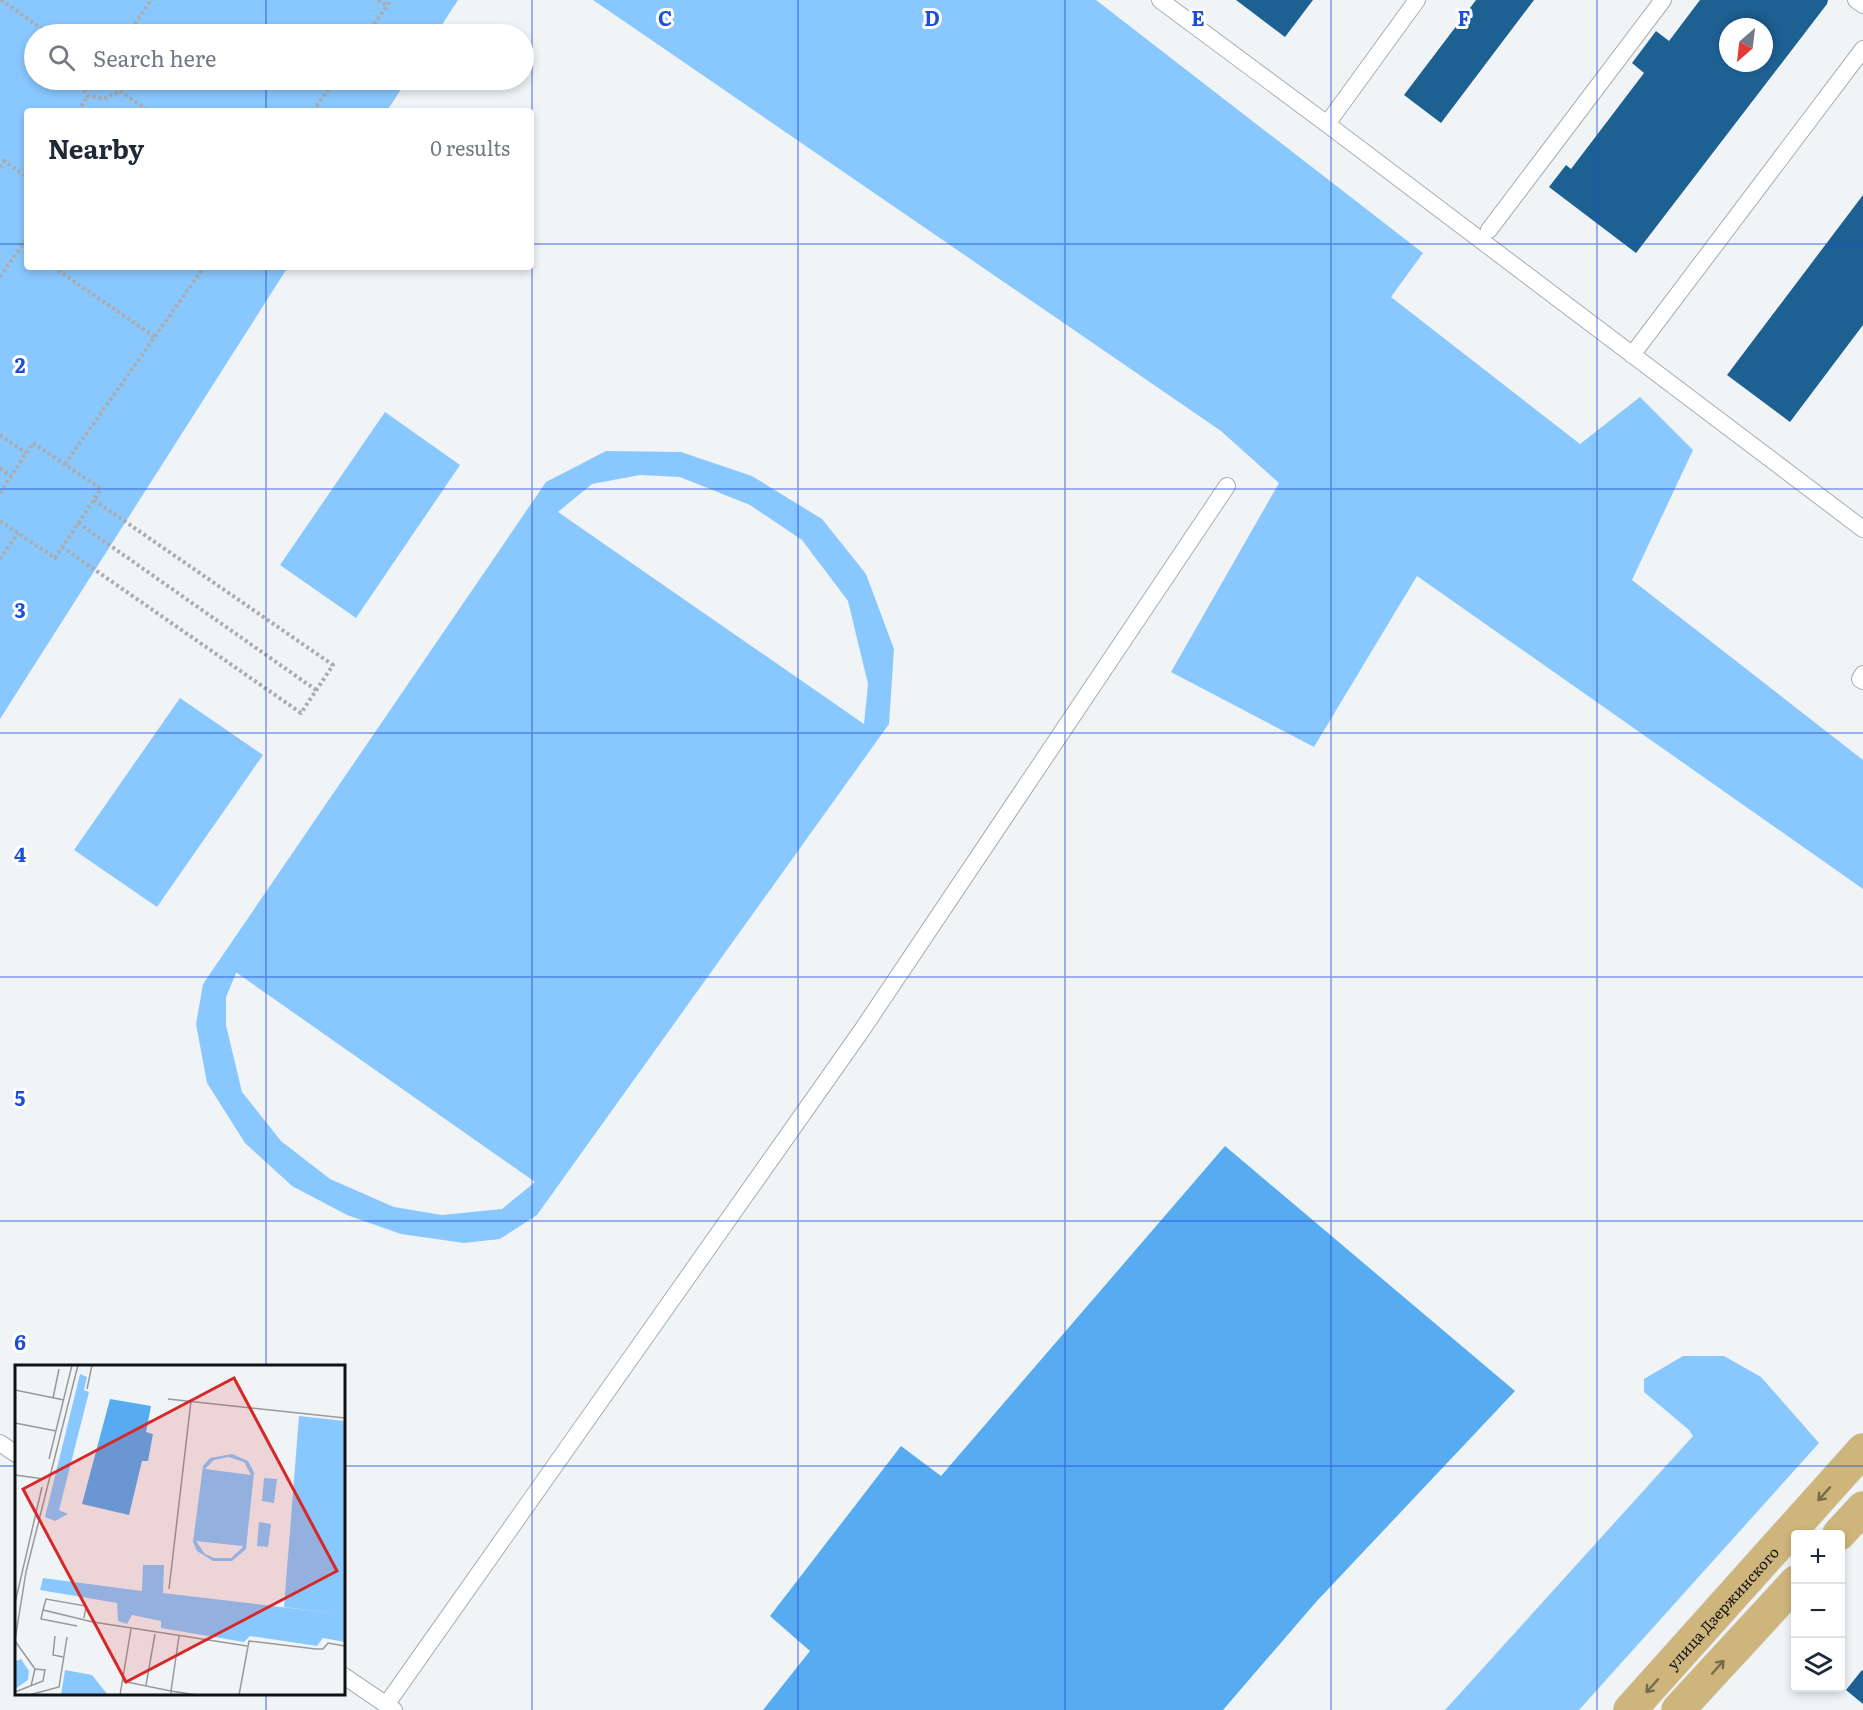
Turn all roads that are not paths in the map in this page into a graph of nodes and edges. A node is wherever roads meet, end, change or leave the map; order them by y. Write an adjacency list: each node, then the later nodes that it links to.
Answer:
1 (1160, 0): 7 (lane)
2 (1417, 0): 7 (lane)
3 (1664, 0): 8 (lane)
4 (1856, 0): 5 (lane)
5 (1863, 5)
6 (1863, 49): 9 (lane)
7 (1328, 124): 9 (lane)
8 (1489, 230)
9 (1632, 355): 11 (lane)
10 (1227, 486): 21 (lane)
11 (1863, 529)
12 (1863, 674): 13 (lane)
13 (1863, 681)
14 (0, 1443): 16 (lane)
15 (1863, 1450): 22 (main road, улица Дзержинского, one-way to 22)
16 (15, 1453)
17 (1863, 1508): 18 (main road)
18 (1843, 1530)
19 (1794, 1584): 23 (main road, one-way to 19)
20 (345, 1677): 21 (lane)
21 (390, 1707)
22 (1630, 1710)
23 (1678, 1710)

